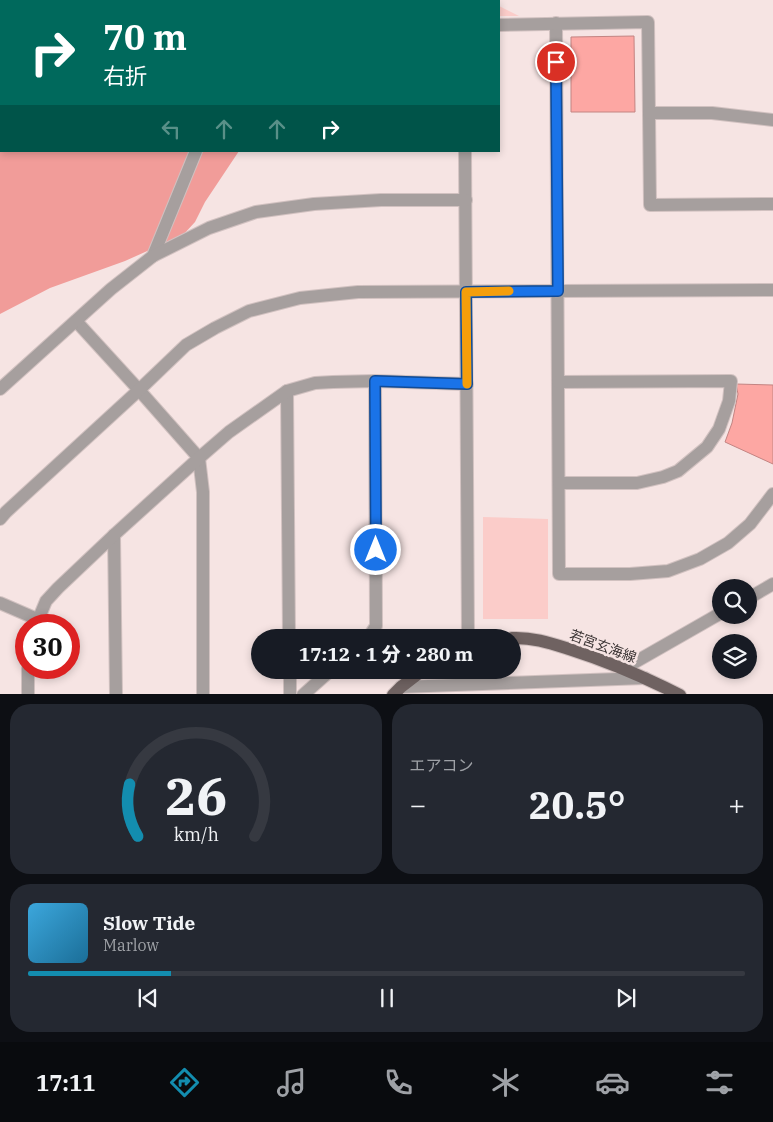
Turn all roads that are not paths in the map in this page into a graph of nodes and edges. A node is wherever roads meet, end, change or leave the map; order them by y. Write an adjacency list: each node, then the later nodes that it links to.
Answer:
1 (556, 23): 2 (street); 3 (street); 11 (street)
2 (500, 25)
3 (649, 113): 4 (street); 8 (street)
4 (773, 120)
5 (196, 152): 9 (street)
6 (465, 152): 7 (street)
7 (466, 200): 9 (street); 12 (street)
8 (773, 204)
9 (153, 256): 13 (street)
10 (773, 290): 11 (street)
11 (558, 291): 12 (street); 15 (street)
12 (466, 292): 16 (street); 18 (street)
13 (76, 321): 17 (street); 18 (street)
14 (375, 381): 16 (street); 19 (street); 32 (street)
15 (558, 382): 21 (street); 21 (street)
16 (467, 384): 33 (street)
17 (0, 389)
18 (140, 390): 20 (street); 23 (street)
19 (287, 391): 20 (street); 31 (street)
20 (199, 458): 24 (street); 44 (street)
21 (559, 483): 22 (street)
22 (773, 494)
23 (0, 518)
24 (114, 535): 29 (street); 43 (street)
25 (773, 584): 26 (street)
26 (757, 593)
27 (0, 603): 28 (street)
28 (21, 614)
29 (40, 614)
30 (712, 618): 35 (street)
31 (289, 629)
32 (374, 629)
33 (468, 629)
34 (521, 639): 35 (main road, 若宮玄海線)
35 (623, 668): 36 (main road, 若宮玄海線)
36 (646, 678): 41 (street); 47 (main road, 若宮玄海線)
37 (28, 679): 42 (street)
38 (290, 679): 45 (street)
39 (320, 679): 46 (street)
40 (412, 679): 41 (main road)
41 (397, 691)
42 (28, 694)
43 (116, 694)
44 (203, 694)
45 (290, 694)
46 (303, 694)
47 (680, 694)

